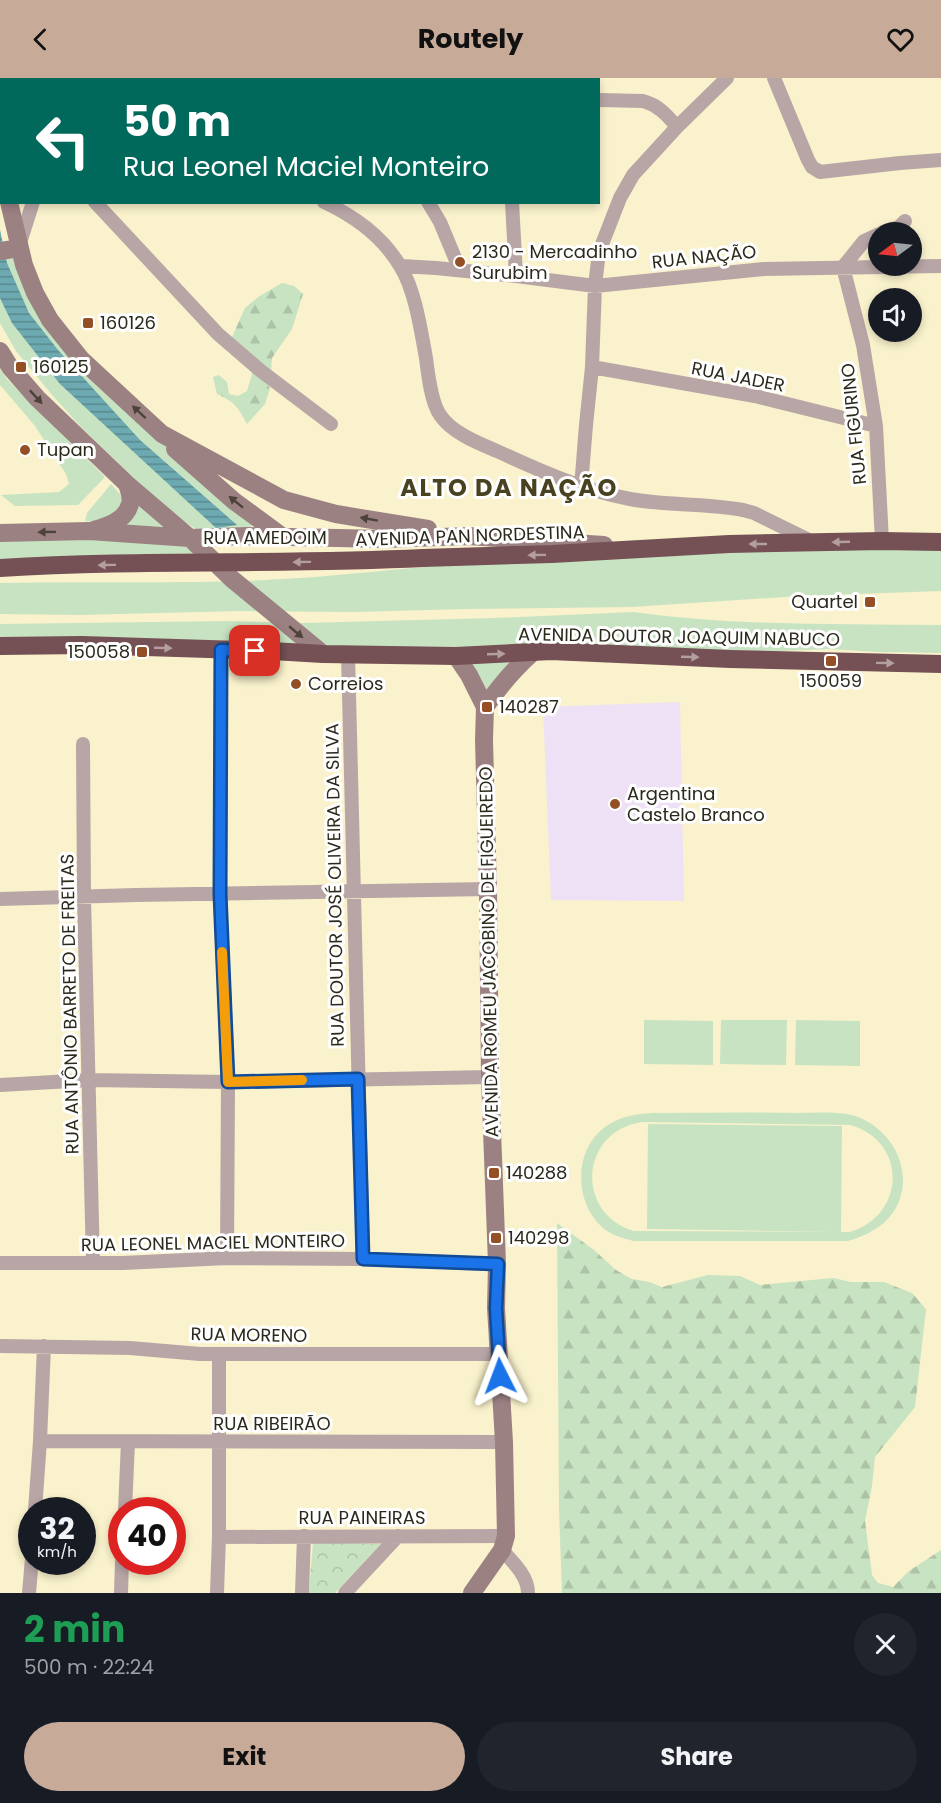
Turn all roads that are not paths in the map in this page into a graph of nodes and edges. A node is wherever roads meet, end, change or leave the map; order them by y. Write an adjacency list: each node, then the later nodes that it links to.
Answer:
1 (774, 78): 5 (street)
2 (722, 80): 4 (street)
3 (600, 100): 4 (street)
4 (677, 126): 20 (street)
5 (941, 160)
6 (9, 204): 13 (main road)
7 (32, 204): 13 (street)
8 (98, 204): 23 (street)
9 (327, 204): 15 (street)
10 (429, 204): 18 (street)
11 (512, 204): 19 (street)
12 (868, 239): 17 (street)
13 (19, 248): 14 (main road); 25 (main road, one-way to 13)
14 (0, 251)
15 (401, 266): 18 (street, RUA NAÇÃO); 27 (street)
16 (941, 266): 17 (street, RUA NAÇÃO)
17 (843, 267): 20 (street, RUA NAÇÃO); 24 (street, RUA FIGURINO)
18 (460, 270): 19 (street, RUA NAÇÃO)
19 (516, 276): 20 (street, RUA NAÇÃO)
20 (595, 286): 22 (street)
21 (0, 351): 26 (main road, one-way to 26)
22 (592, 367): 24 (street, RUA JADER); 27 (street)
23 (330, 424)
24 (876, 426): 34 (street, RUA FIGURINO)
25 (162, 434): 31 (main road, one-way to 25); 32 (main road, one-way to 25)
26 (127, 484): 28 (main road); 33 (main road)
27 (581, 487): 36 (street)
28 (89, 531): 29 (main road, RUA AMEDOIM, one-way to 29); 33 (main road, RUA AMEDOIM)
29 (0, 532)
30 (247, 536): 32 (main road, RUA AMEDOIM); 33 (main road, RUA AMEDOIM); 39 (main road)
31 (468, 536): 32 (main road, RUA AMEDOIM); 37 (main road, RUA AMEDOIM)
32 (283, 537)
33 (190, 538): 39 (main road)
34 (882, 541): 35 (highway, AVENIDA PAN NORDESTINA); 36 (highway, AVENIDA PAN NORDESTINA, one-way to 36)
35 (941, 542)
36 (816, 543): 37 (highway, AVENIDA PAN NORDESTINA, one-way to 37)
37 (637, 548): 38 (highway, AVENIDA PAN NORDESTINA, one-way to 38, bridge)
38 (0, 568)
39 (232, 579): 43 (main road, one-way to 43)
40 (0, 646): 41 (highway, one-way to 41)
41 (221, 650): 43 (highway, AVENIDA DOUTOR JOAQUIM NABUCO); 51 (street)
42 (532, 653): 45 (highway, AVENIDA DOUTOR JOAQUIM NABUCO, one-way to 42); 46 (highway, AVENIDA DOUTOR JOAQUIM NABUCO, one-way to 46); 47 (main road)
43 (323, 654): 44 (highway, AVENIDA DOUTOR JOAQUIM NABUCO)
44 (348, 654): 45 (highway, AVENIDA DOUTOR JOAQUIM NABUCO); 50 (street, RUA DOUTOR JOSÉ OLIVEIRA DA SILVA)
45 (456, 656): 47 (main road, AVENIDA ROMEU JACOBINO DE FIGUEIREDO)
46 (941, 664)
47 (485, 707): 49 (main road, AVENIDA ROMEU JACOBINO DE FIGUEIREDO)
48 (83, 744): 52 (street, RUA ANTÔNIO BARRETO DE FREITAS)
49 (488, 889): 50 (street); 54 (main road, AVENIDA ROMEU JACOBINO DE FIGUEIREDO)
50 (354, 891): 51 (street); 55 (street, RUA DOUTOR JOSÉ OLIVEIRA DA SILVA)
51 (220, 894): 52 (street); 57 (street)
52 (84, 897): 53 (street); 56 (street, RUA ANTÔNIO BARRETO DE FREITAS)
53 (0, 899)
54 (490, 1077): 55 (street); 63 (main road, AVENIDA ROMEU JACOBINO DE FIGUEIREDO)
55 (358, 1079): 57 (street); 60 (street, RUA DOUTOR JOSÉ OLIVEIRA DA SILVA)
56 (89, 1080): 57 (street); 58 (street); 62 (street, RUA ANTÔNIO BARRETO DE FREITAS)
57 (228, 1082): 59 (street)
58 (0, 1085)
59 (227, 1258): 60 (street, RUA LEONEL MACIEL MONTEIRO); 62 (street, RUA LEONEL MACIEL MONTEIRO)
60 (363, 1259): 63 (street, RUA LEONEL MACIEL MONTEIRO)
61 (0, 1263): 62 (street, RUA LEONEL MACIEL MONTEIRO)
62 (93, 1263)
63 (498, 1264): 66 (main road, AVENIDA ROMEU JACOBINO DE FIGUEIREDO)
64 (0, 1346): 65 (street, RUA MORENO)
65 (44, 1347): 67 (street, RUA MORENO); 68 (street)
66 (499, 1353): 67 (street, RUA MORENO); 71 (main road, AVENIDA ROMEU JACOBINO DE FIGUEIREDO)
67 (219, 1354): 70 (street)
68 (40, 1441): 69 (street, RUA RIBEIRÃO); 72 (street)
69 (128, 1442): 70 (street, RUA RIBEIRÃO); 73 (street)
70 (219, 1442): 71 (street, RUA RIBEIRÃO); 76 (street)
71 (504, 1442): 77 (main road, AVENIDA ROMEU JACOBINO DE FIGUEIREDO)
72 (36, 1497)
73 (126, 1497)
74 (304, 1536): 75 (street, RUA PAINEIRAS); 76 (street, RUA PAINEIRAS); 84 (street)
75 (399, 1536): 77 (street, RUA PAINEIRAS); 85 (street)
76 (219, 1537): 83 (street)
77 (504, 1543): 80 (main road); 86 (street)
78 (31, 1575): 81 (street)
79 (122, 1575): 82 (street)
80 (475, 1589)
81 (29, 1593)
82 (121, 1593)
83 (217, 1593)
84 (302, 1593)
85 (345, 1593)
86 (528, 1593)

